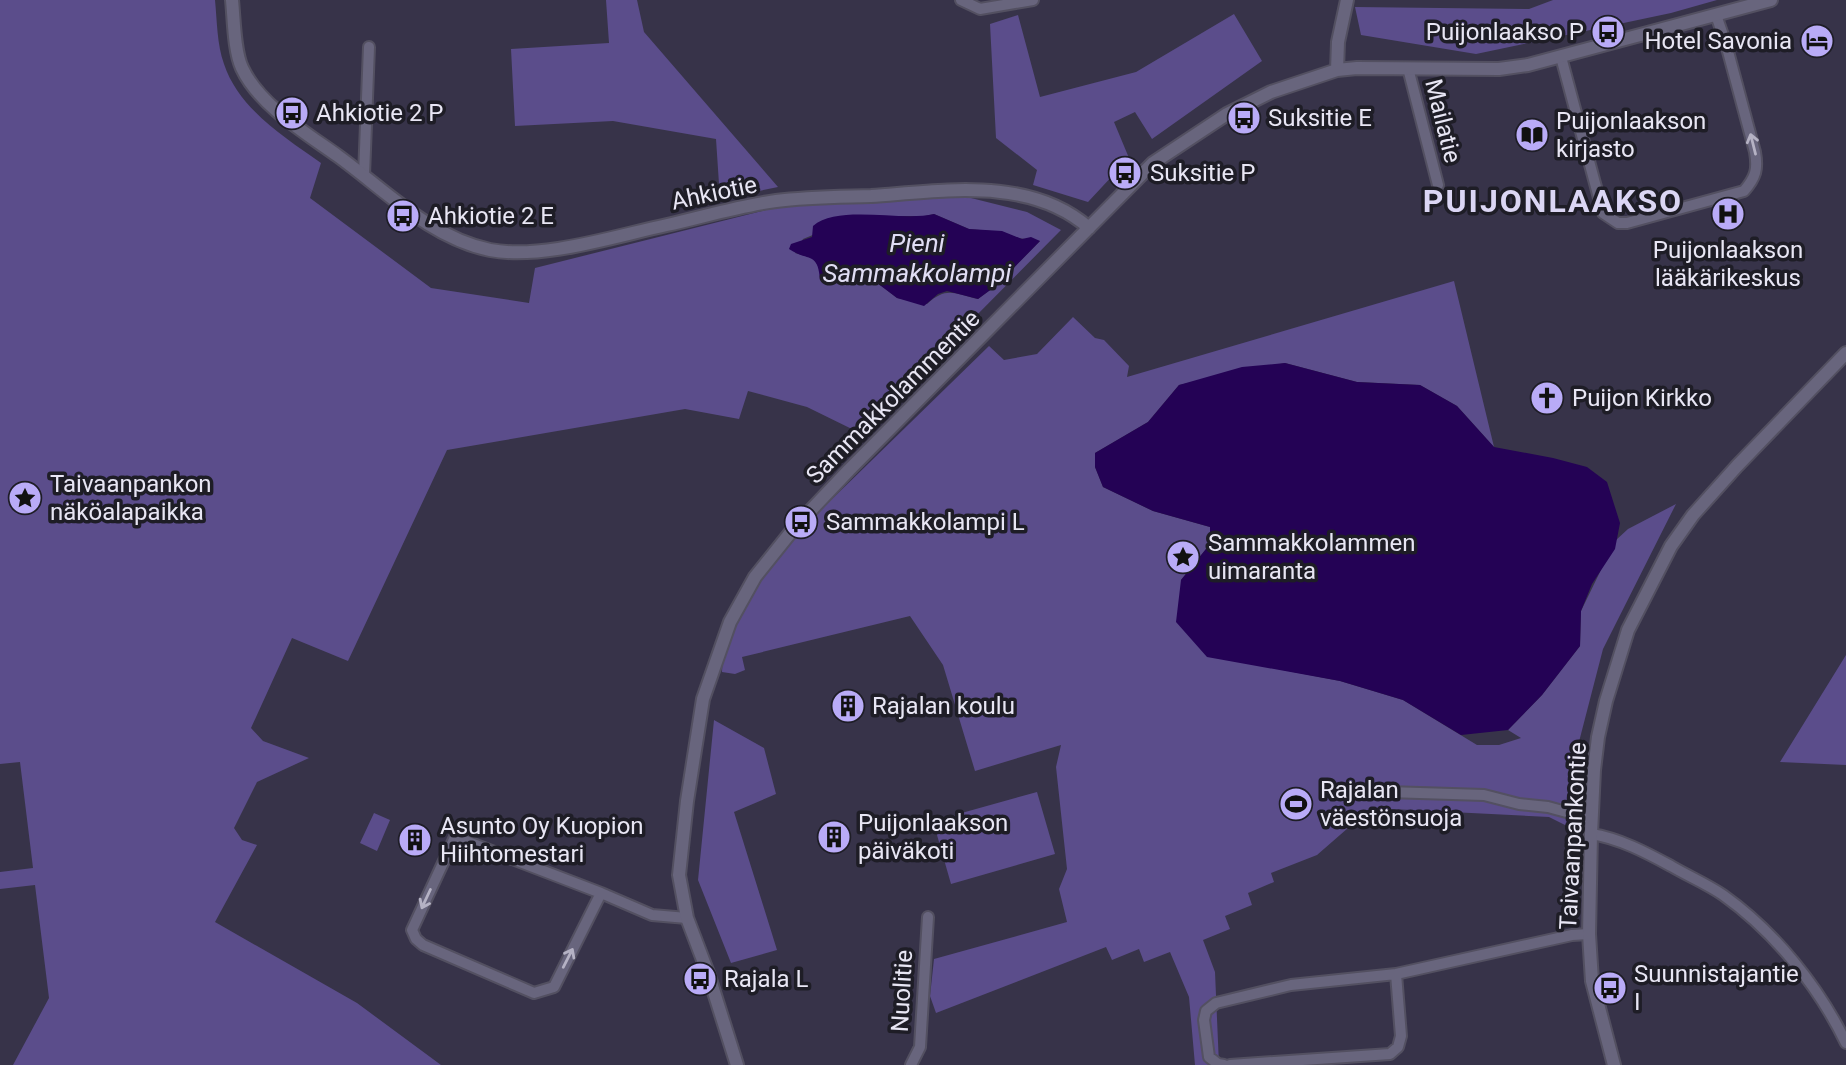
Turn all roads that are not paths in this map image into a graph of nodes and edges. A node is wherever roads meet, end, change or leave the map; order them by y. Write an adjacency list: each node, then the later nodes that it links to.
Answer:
1 (232, 0): 11 (street, Ahkiotie)
2 (961, 0): 3 (street)
3 (1033, 0)
4 (1347, 0): 10 (street)
5 (1771, 0): 6 (street, Sammakkolammentie)
6 (1716, 15): 8 (street, Sammakkolammentie); 8 (street, one-way to 6)
7 (369, 47): 11 (street)
8 (1561, 57): 9 (street, Sammakkolammentie)
9 (1408, 68): 10 (street, Sammakkolammentie); 12 (street, Mailatie)
10 (1337, 71): 13 (street, Sammakkolammentie)
11 (364, 175): 13 (street, Ahkiotie)
12 (1438, 185)
13 (1089, 228): 20 (street, Sammakkolammentie)
14 (1846, 353): 16 (street, Taivaanpankontie)
15 (1354, 791): 16 (street)
16 (1592, 819): 17 (street, Taivaanpankontie)
17 (1591, 834): 21 (street, Taivaanpankontie); 23 (street)
18 (601, 893): 18 (street, one-way to 18); 20 (street)
19 (928, 917): 25 (street, Nuolitie)
20 (687, 918): 24 (street)
21 (1589, 934): 22 (street); 28 (street, Taivaanpankontie)
22 (1396, 974): 26 (street); 27 (street)
23 (1846, 1043)
24 (737, 1065)
25 (911, 1065)
26 (1224, 1065)
27 (1230, 1065)
28 (1614, 1065)

